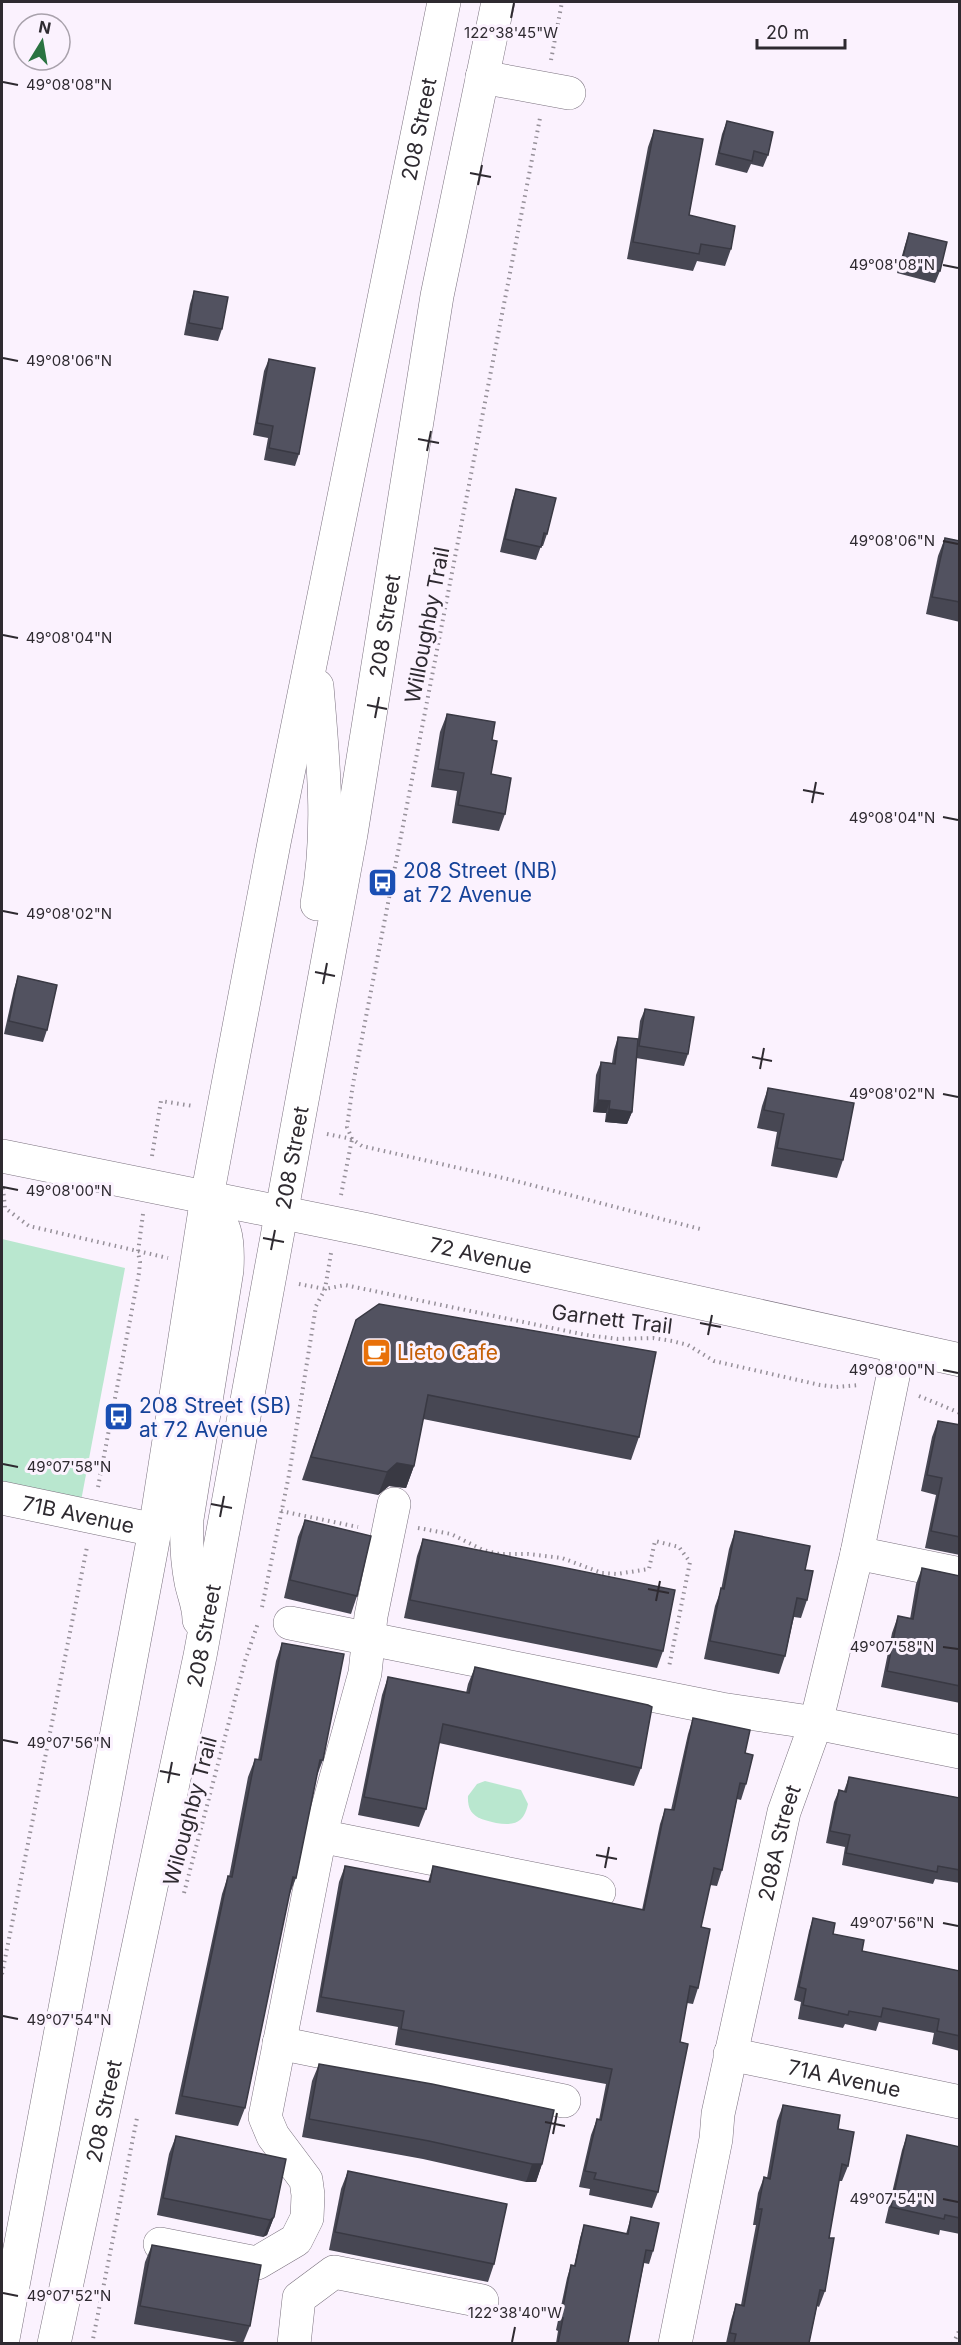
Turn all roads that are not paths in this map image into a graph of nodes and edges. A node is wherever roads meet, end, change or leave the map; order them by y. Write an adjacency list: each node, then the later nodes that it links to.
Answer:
1 (444, 2): 5 (main road, 208 Street)
2 (498, 2): 3 (main road, 208 Street)
3 (482, 77): 4 (main road); 8 (main road, 208 Street)
4 (569, 93)
5 (313, 648): 7 (main road, 208 Street); 8 (main road)
6 (2, 1171): 7 (main road, 72 Avenue)
7 (207, 1197): 8 (main road, 72 Avenue); 13 (main road, 208 Street); 18 (main road)
8 (281, 1213): 9 (main road, 72 Avenue); 18 (main road, 208 Street)
9 (899, 1347): 10 (main road, 72 Avenue); 14 (main road, 208A Street)
10 (960, 1360)
11 (2, 1498): 13 (main road, 71B Avenue)
12 (392, 1517): 17 (main road)
13 (155, 1530): 29 (main road, 208 Street)
14 (857, 1553): 15 (main road); 19 (main road, 208A Street)
15 (960, 1575)
16 (290, 1623): 17 (main road)
17 (370, 1639): 19 (main road); 21 (main road)
18 (200, 1656): 30 (main road, 208 Street)
19 (816, 1723): 20 (main road); 24 (main road, 208A Street)
20 (960, 1752)
21 (320, 1836): 22 (main road); 23 (main road)
22 (599, 1892)
23 (279, 2043): 25 (main road); 27 (main road)
24 (730, 2054): 26 (main road, 71A Avenue); 32 (main road, 208A Street)
25 (564, 2102)
26 (960, 2102)
27 (160, 2244)
28 (482, 2301): 31 (main road)
29 (2, 2343)
30 (54, 2343)
31 (294, 2343)
32 (675, 2343)

